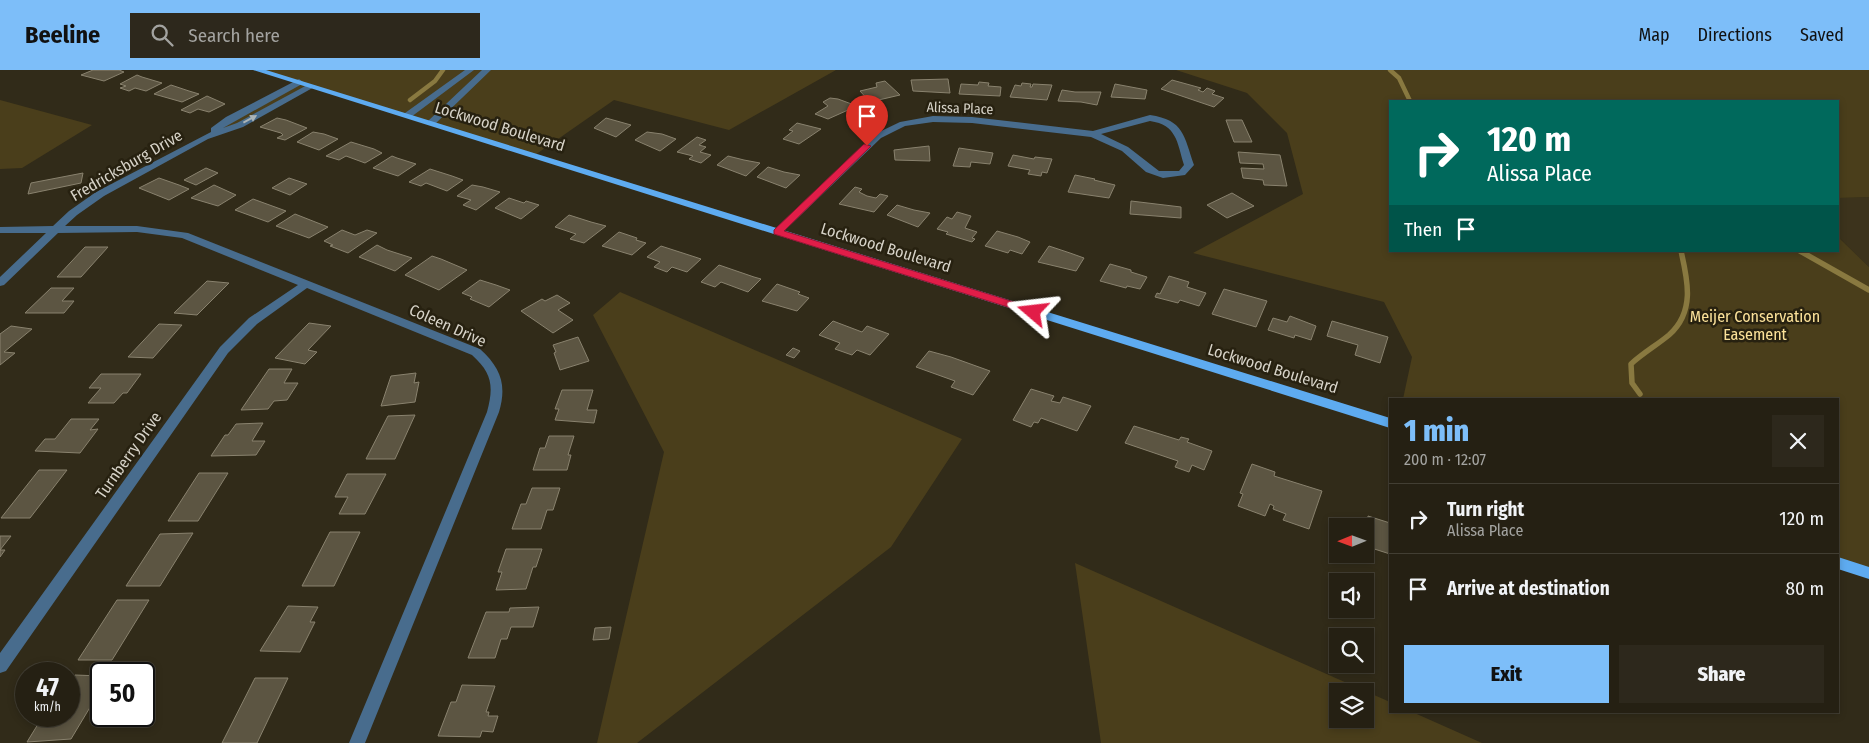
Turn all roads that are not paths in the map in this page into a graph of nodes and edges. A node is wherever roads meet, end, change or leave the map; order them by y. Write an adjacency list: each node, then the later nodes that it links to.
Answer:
1 (257, 70): 4 (main road, Lockwood Boulevard)
2 (470, 70): 6 (street)
3 (487, 70): 7 (street)
4 (299, 82): 5 (main road, Lockwood Boulevard); 11 (street, Fredricksburg Drive)
5 (312, 86): 8 (main road, Lockwood Boulevard); 11 (street, Fredricksburg Drive, one-way to 5)
6 (440, 92): 7 (street); 8 (street)
7 (460, 95): 9 (street)
8 (408, 116): 9 (main road, Lockwood Boulevard)
9 (431, 123): 14 (main road, Lockwood Boulevard)
10 (1093, 134): 10 (street, Alissa Place); 14 (street, Alissa Place)
11 (205, 137): 12 (street, Fredricksburg Drive)
12 (55, 229): 13 (street, Coleen Drive); 15 (street, Fredricksburg Drive); 16 (street, Coleen Drive)
13 (0, 230)
14 (777, 232): 17 (main road, Lockwood Boulevard)
15 (0, 283)
16 (306, 284): 20 (street, Turnberry Drive); 21 (street, Coleen Drive)
17 (1389, 423)
18 (1839, 563): 19 (main road)
19 (1869, 573)
20 (0, 666)
21 (358, 743)

